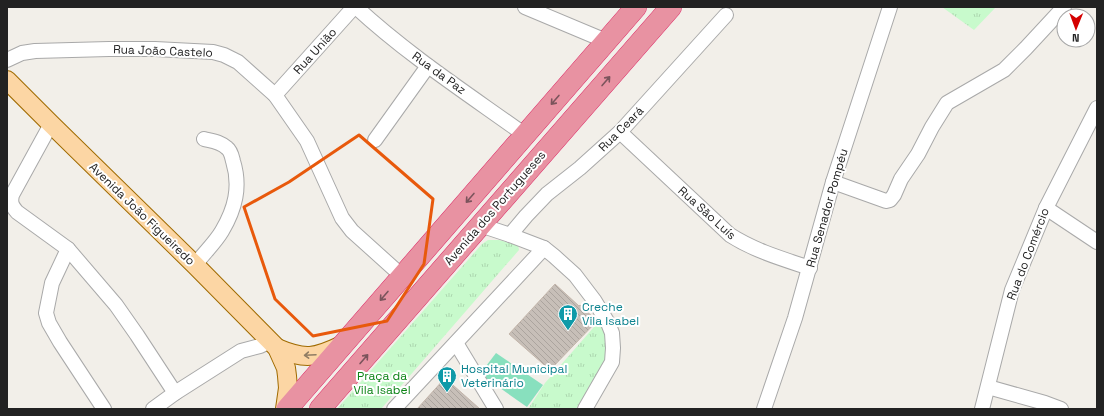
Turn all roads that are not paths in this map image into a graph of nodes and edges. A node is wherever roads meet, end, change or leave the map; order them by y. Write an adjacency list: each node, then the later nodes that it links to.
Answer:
1 (355, 7): 10 (street, Rua da Paz); 13 (street, Rua União)
2 (525, 7): 8 (street)
3 (636, 7): 8 (highway)
4 (671, 7): 20 (highway, Avenida dos Portugueses, one-way to 4)
5 (890, 7): 21 (street, Rua Senador Pompéu)
6 (1064, 7): 21 (street)
7 (726, 15): 16 (street, Rua Ceará)
8 (606, 41): 11 (highway)
9 (7, 60): 13 (street, Rua João Castelo)
10 (428, 66): 17 (street, Rua da Paz); 19 (street)
11 (573, 79): 17 (highway, one-way to 17); 20 (highway)
12 (7, 80): 15 (main road, Avenida João Figueiredo)
13 (275, 95): 30 (street, Rua João Castelo)
14 (1097, 108): 22 (street, Rua do Comércio)
15 (51, 124): 27 (street); 28 (main road, Avenida João Figueiredo)
16 (620, 132): 24 (street, Rua Ceará); 29 (street, Rua São Luís)
17 (525, 135): 30 (highway, one-way to 30)
18 (204, 139): 28 (street)
19 (375, 140)
20 (518, 182): 23 (highway, Avenida dos Portugueses)
21 (833, 182): 29 (street, Rua Senador Pompéu)
22 (1046, 208): 25 (street); 34 (street, Rua do Comércio)
23 (480, 225): 24 (street); 39 (highway, Avenida dos Portugueses, one-way to 23)
24 (510, 235): 26 (street)
25 (1097, 242)
26 (544, 248): 31 (street); 42 (street)
27 (68, 250): 35 (street); 36 (street)
28 (195, 265): 32 (main road, Avenida João Figueiredo)
29 (810, 268): 43 (street, Rua Senador Pompéu)
30 (402, 276): 33 (highway, one-way to 33)
31 (456, 343): 40 (street); 41 (street)
32 (273, 344): 33 (main road, Avenida João Figueiredo, one-way to 32); 35 (street); 38 (main road, Avenida João Figueiredo)
33 (342, 345): 38 (highway)
34 (988, 387): 44 (street, Rua do Comércio); 45 (street)
35 (174, 394): 37 (street)
36 (104, 409)
37 (154, 409)
38 (286, 409)
39 (320, 409)
40 (394, 409)
41 (496, 409)
42 (585, 409)
43 (764, 409)
44 (982, 409)
45 (1061, 409)

